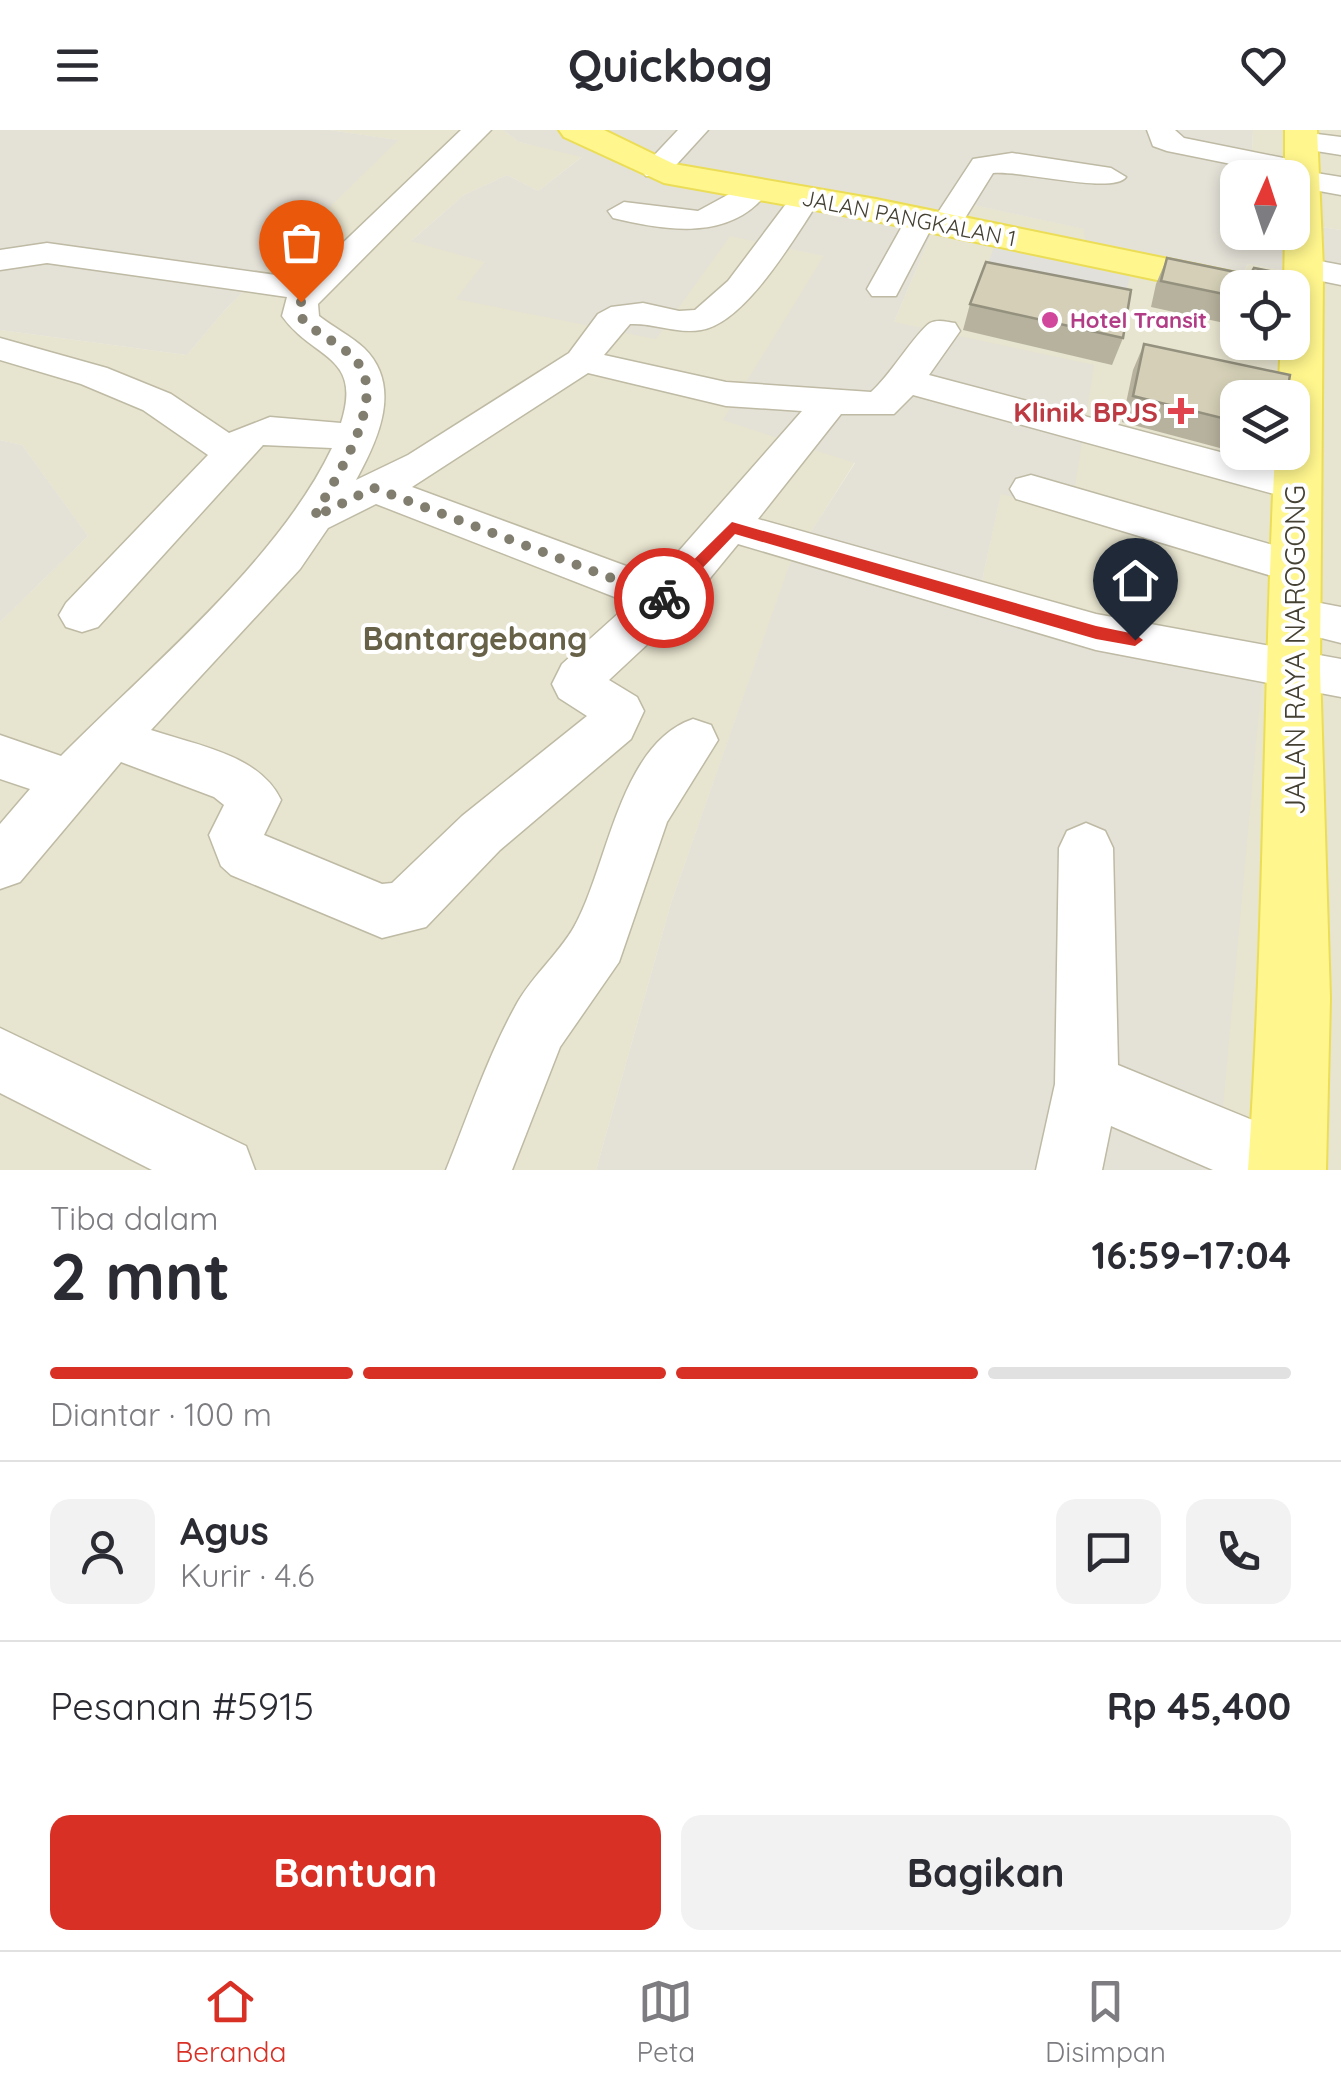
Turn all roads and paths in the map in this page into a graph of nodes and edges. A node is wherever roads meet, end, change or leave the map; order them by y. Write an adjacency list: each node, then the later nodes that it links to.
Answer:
1 (440, 130): 12 (street)
2 (477, 130): 17 (street)
3 (576, 130): 7 (main road, JALAN PANGKALAN 1)
4 (694, 130): 7 (street)
5 (1161, 130): 6 (street)
6 (1313, 155): 16 (main road, JALAN RAYA NAROGONG)
7 (656, 170): 9 (main road, JALAN PANGKALAN 1)
8 (1111, 177): 13 (street)
9 (755, 189): 10 (main road, JALAN PANGKALAN 1); 11 (street)
10 (806, 198): 13 (main road, JALAN PANGKALAN 1); 22 (street)
11 (624, 211)
12 (358, 212)
13 (933, 222): 15 (main road, JALAN PANGKALAN 1); 18 (street)
14 (4, 263): 17 (street)
15 (1220, 282)
16 (1310, 284)
17 (310, 290): 25 (street)
18 (884, 290)
19 (942, 332): 23 (street)
20 (0, 349): 26 (street)
21 (1305, 360): 27 (main road, JALAN RAYA NAROGONG)
22 (582, 361): 24 (street); 28 (street)
23 (906, 382): 24 (street); 27 (street)
24 (831, 400): 31 (street)
25 (358, 437): 26 (street); 30 (street)
26 (232, 454): 33 (street)
27 (1296, 486): 34 (main road, JALAN RAYA NAROGONG)
28 (374, 488): 30 (street); 32 (street)
29 (1031, 490): 34 (street)
30 (314, 517): 35 (street)
31 (732, 528): 32 (street); 34 (street)
32 (667, 599): 35 (street)
33 (82, 615)
34 (1313, 631): 44 (main road, JALAN RAYA NAROGONG)
35 (112, 738): 38 (street)
36 (692, 740): 45 (street)
37 (0, 757): 38 (street)
38 (70, 781): 40 (street)
39 (1086, 848): 42 (street)
40 (0, 864)
41 (0, 1060): 43 (street)
42 (1087, 1084): 44 (street); 46 (street)
43 (214, 1168)
44 (1287, 1169)
45 (479, 1170)
46 (1068, 1170)

